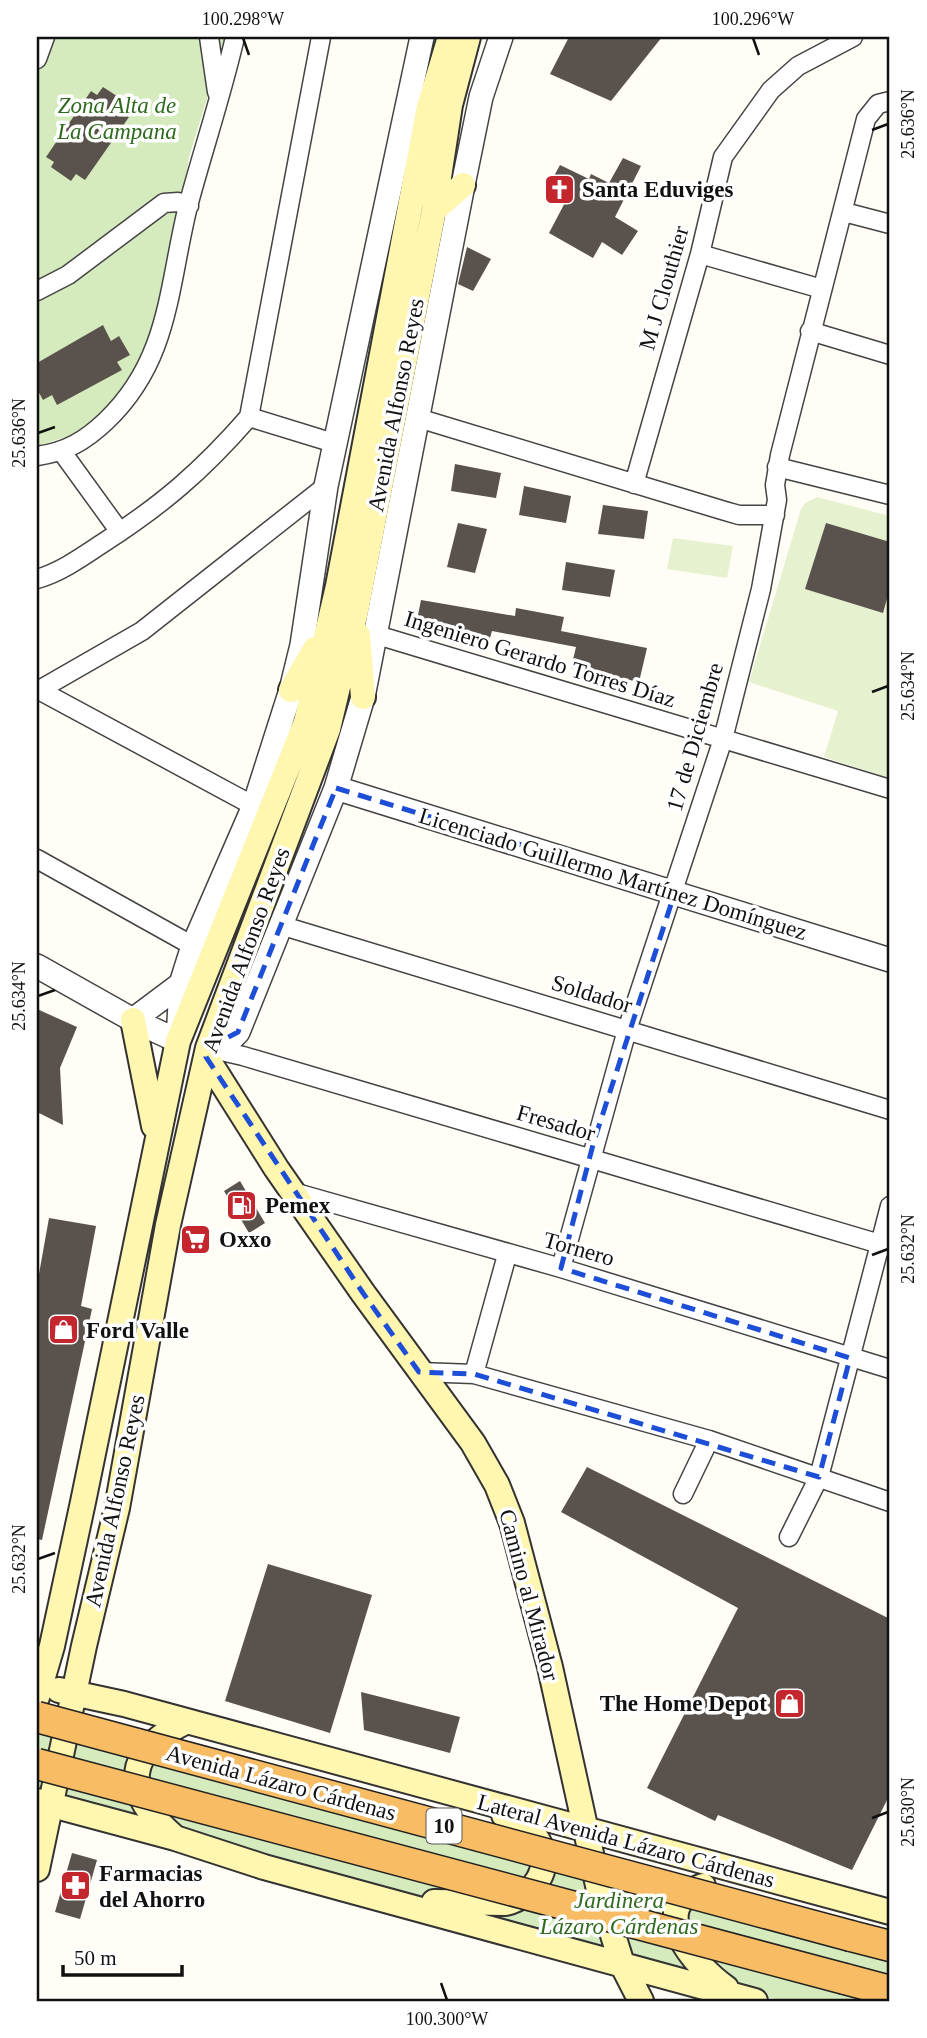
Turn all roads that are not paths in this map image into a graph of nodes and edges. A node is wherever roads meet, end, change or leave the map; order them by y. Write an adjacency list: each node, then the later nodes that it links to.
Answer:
1 (45, 37): 10 (street)
2 (209, 37): 11 (street)
3 (235, 37): 11 (street)
4 (321, 37): 23 (street)
5 (422, 37): 25 (street)
6 (450, 37): 36 (main road, Avenida Alfonso Reyes)
7 (468, 37): 15 (main road, Avenida Alfonso Reyes)
8 (501, 37): 13 (street)
9 (853, 37): 18 (street, M J Clouthier)
10 (37, 59)
11 (218, 97): 14 (street)
12 (890, 101): 16 (street, 17 de Diciembre)
13 (463, 185): 15 (main road); 24 (street)
14 (189, 206): 20 (street); 26 (street)
15 (434, 210): 35 (main road, Avenida Alfonso Reyes)
16 (844, 212): 17 (street); 19 (street, 17 de Diciembre)
17 (890, 224)
18 (700, 254): 19 (street); 29 (street, M J Clouthier)
19 (822, 289): 21 (street, 17 de Diciembre)
20 (37, 291)
21 (810, 331): 22 (street); 28 (street, 17 de Diciembre)
22 (890, 355)
23 (249, 417): 25 (street); 33 (street)
24 (418, 418): 29 (street); 37 (street)
25 (337, 444): 30 (street)
26 (62, 453): 27 (street); 33 (street)
27 (37, 456)
28 (777, 467): 31 (street); 32 (street, 17 de Diciembre)
29 (634, 484): 32 (street)
30 (326, 486): 38 (street); 39 (street)
31 (890, 495)
32 (775, 515): 41 (street, 17 de Diciembre)
33 (120, 532): 34 (street)
34 (37, 579)
35 (356, 611): 40 (main road); 55 (main road, Avenida Alfonso Reyes)
36 (329, 624): 39 (main road); 54 (main road, Avenida Alfonso Reyes)
37 (377, 635): 40 (street); 41 (street, Ingeniero Gerardo Torres Díaz)
38 (39, 689): 44 (street)
39 (291, 691): 44 (street)
40 (363, 697): 42 (street)
41 (723, 739): 43 (street, Ingeniero Gerardo Torres Díaz); 46 (street, 17 de Diciembre)
42 (336, 788): 46 (street, Licenciado Guillermo Martínez Domínguez); 47 (street)
43 (890, 789)
44 (254, 806): 48 (street)
45 (37, 859): 48 (street)
46 (675, 892): 49 (street, Licenciado Guillermo Martínez Domínguez); 53 (street, 17 de Diciembre)
47 (280, 925): 53 (street, Soldador); 55 (street)
48 (193, 946): 51 (street)
49 (890, 960)
50 (37, 966): 52 (street)
51 (181, 984): 52 (street); 54 (street)
52 (134, 1020): 54 (street); 57 (main road)
53 (627, 1030): 56 (street, Soldador); 58 (street, 17 de Diciembre)
54 (178, 1041): 55 (main road); 57 (main road, Avenida Alfonso Reyes)
55 (207, 1053): 58 (street, Fresador); 59 (main road, Camino al Mirador); 73 (main road, Avenida Alfonso Reyes)
56 (890, 1110)
57 (156, 1137): 74 (main road, Avenida Alfonso Reyes)
58 (590, 1158): 61 (street, Fresador); 63 (street, 17 de Diciembre)
59 (293, 1192): 62 (street, Tornero); 66 (main road, Camino al Mirador)
60 (890, 1206): 61 (street)
61 (885, 1246): 64 (street)
62 (507, 1255): 63 (street, Tornero); 67 (street)
63 (561, 1268): 64 (street, Tornero)
64 (850, 1358): 65 (street, Tornero); 69 (street)
65 (890, 1369)
66 (419, 1372): 67 (street); 83 (main road, Camino al Mirador)
67 (474, 1374): 68 (street)
68 (709, 1440): 69 (street); 70 (street)
69 (819, 1477): 71 (street); 72 (street)
70 (683, 1494)
71 (890, 1502)
72 (789, 1538)
73 (84, 1646): 76 (main road, Avenida Alfonso Reyes); 77 (main road)
74 (44, 1652): 75 (main road, Avenida Alfonso Reyes)
75 (38, 1689): 76 (main road, Lateral Avenida Lázaro Cárdenas)
76 (74, 1693): 77 (main road, Lateral Avenida Lázaro Cárdenas); 82 (main road, Avenida Alfonso Reyes)
77 (124, 1704): 79 (main road, Lateral Avenida Lázaro Cárdenas)
78 (37, 1717): 89 (highway, Avenida Lázaro Cárdenas / 10, bridge)
79 (187, 1721): 81 (main road, Lateral Avenida Lázaro Cárdenas); 84 (main road)
80 (37, 1764): 91 (highway, Avenida Lázaro Cárdenas / 10, bridge)
81 (483, 1802): 83 (main road, Lateral Avenida Lázaro Cárdenas); 87 (main road)
82 (44, 1803): 84 (main road); 85 (main road, Avenida Alfonso Reyes)
83 (587, 1830): 86 (main road, Lateral Avenida Lázaro Cárdenas); 90 (main road, Camino al Mirador)
84 (174, 1838): 87 (main road)
85 (37, 1868)
86 (780, 1883): 88 (main road, Lateral Avenida Lázaro Cárdenas); 93 (main road)
87 (385, 1900): 90 (main road)
88 (890, 1912)
89 (890, 1946)
90 (622, 1964): 92 (main road, Camino al Mirador); 93 (main road)
91 (890, 1991)
92 (641, 2001)
93 (756, 2001)

